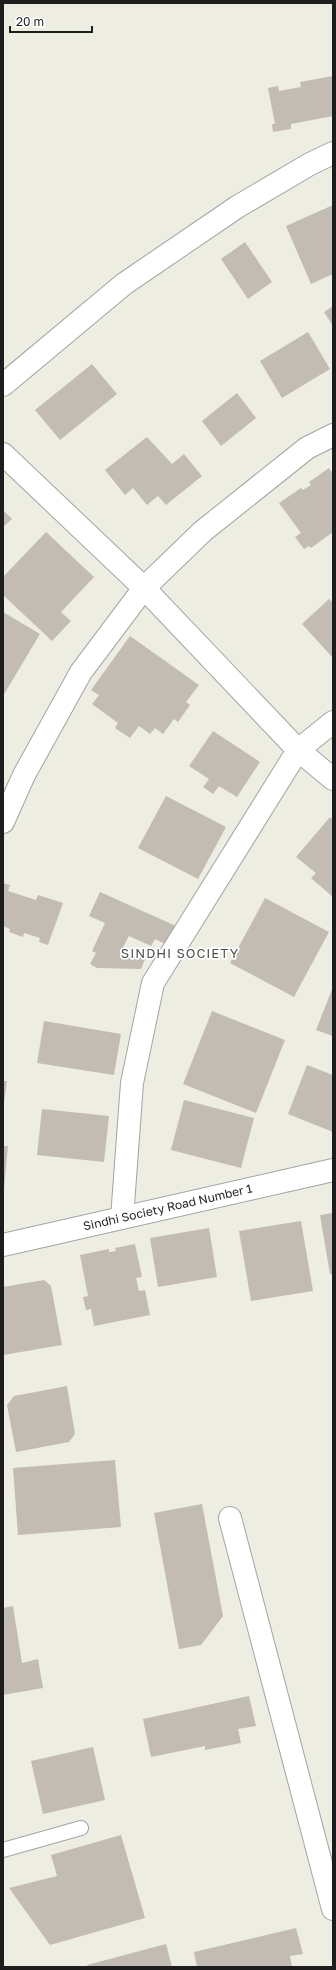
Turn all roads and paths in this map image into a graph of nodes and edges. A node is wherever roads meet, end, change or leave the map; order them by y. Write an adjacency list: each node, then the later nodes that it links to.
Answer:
1 (333, 153): 2 (street)
2 (3, 385)
3 (333, 435): 5 (street)
4 (3, 454): 5 (street)
5 (144, 588): 7 (street); 9 (street)
6 (333, 722): 7 (street)
7 (298, 750): 8 (street); 11 (street)
8 (333, 778)
9 (3, 822)
10 (333, 1170): 11 (street, Sindhi Society Road Number 1)
11 (122, 1218): 12 (street, Sindhi Society Road Number 1)
12 (3, 1245)
13 (230, 1518): 16 (street)
14 (80, 1828): 15 (lane)
15 (3, 1850)
16 (330, 1883): 17 (street)
17 (333, 1909)

